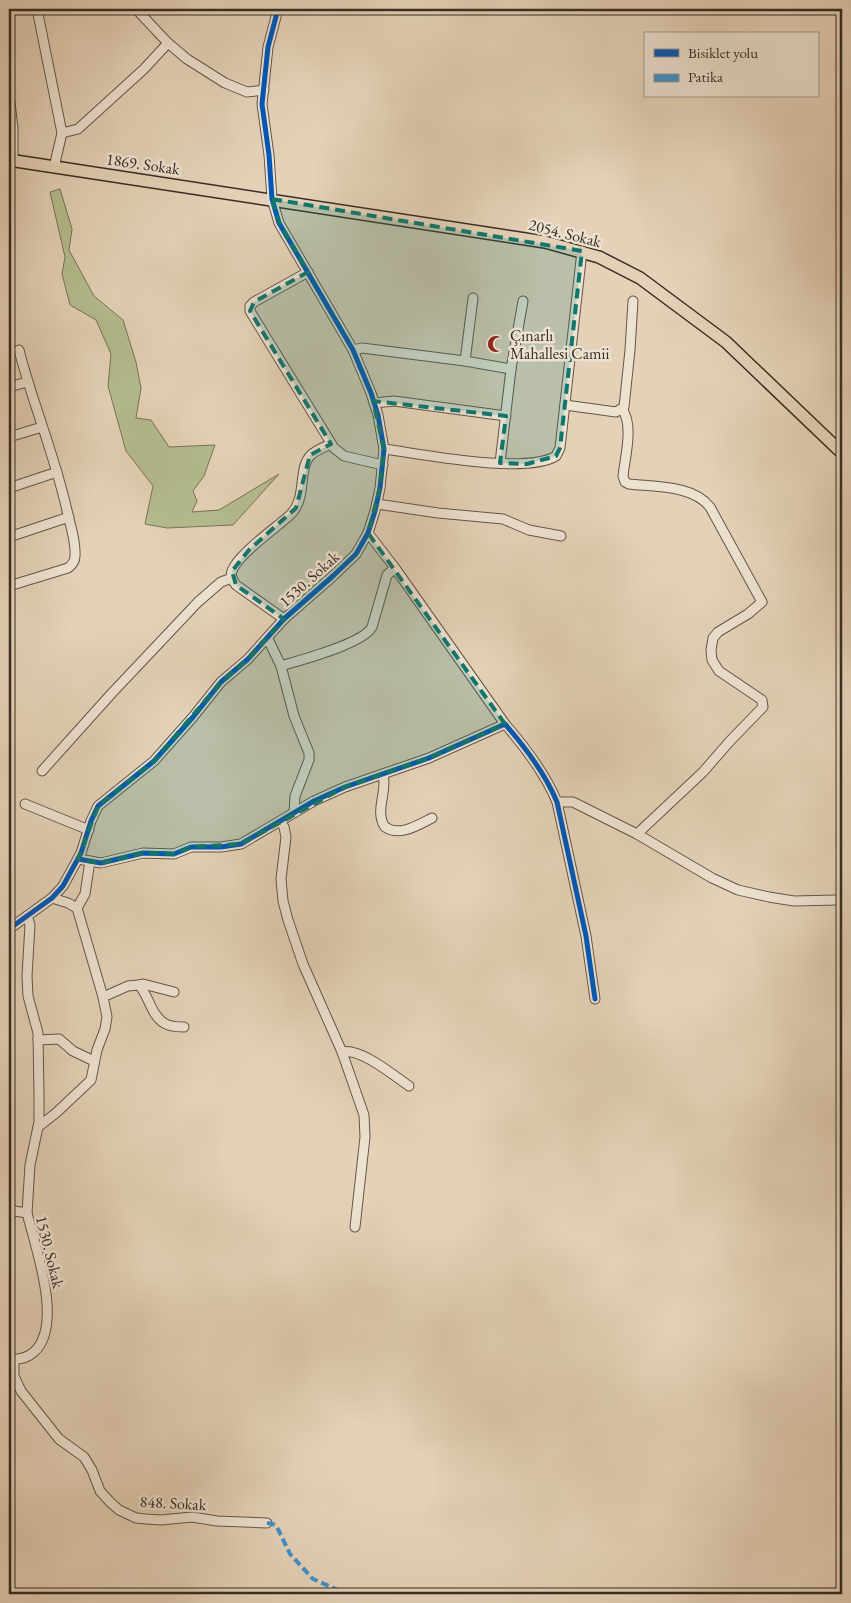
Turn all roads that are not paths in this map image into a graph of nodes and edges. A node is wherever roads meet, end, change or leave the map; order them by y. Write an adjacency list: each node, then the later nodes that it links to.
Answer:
1 (37, 9): 7 (street)
2 (136, 9): 4 (street)
3 (278, 9): 5 (street, 1530. Sokak)
4 (168, 44): 5 (street); 7 (street)
5 (264, 90): 10 (street, 1530. Sokak)
6 (9, 94): 8 (street)
7 (62, 133): 9 (street)
8 (11, 161): 9 (main road, 1869. Sokak)
9 (54, 167): 10 (main road, 1869. Sokak)
10 (272, 199): 11 (main road, 2054. Sokak); 12 (street, 1530. Sokak)
11 (582, 251): 23 (street); 30 (main road, 2054. Sokak)
12 (308, 272): 17 (street, 1530. Sokak); 28 (street)
13 (473, 298): 18 (street)
14 (523, 301): 19 (street)
15 (633, 301): 24 (street)
16 (19, 350): 20 (street)
17 (353, 350): 18 (street); 22 (street, 1530. Sokak)
18 (465, 361): 19 (street)
19 (511, 369): 25 (street)
20 (27, 382): 21 (street); 26 (street)
21 (9, 387)
22 (374, 403): 25 (street); 29 (street, 1530. Sokak)
23 (565, 405): 24 (street); 31 (street)
24 (622, 409): 55 (street)
25 (506, 416): 31 (street)
26 (42, 427): 27 (street); 33 (street)
27 (9, 437)
28 (331, 444): 32 (street); 41 (street)
29 (384, 449): 31 (street); 32 (street, 1530. Sokak)
30 (842, 453)
31 (500, 463)
32 (383, 465): 35 (street, 1530. Sokak)
33 (57, 472): 34 (street); 36 (street)
34 (9, 488)
35 (377, 504): 37 (street, 1530. Sokak); 38 (street)
36 (69, 517): 39 (street); 42 (street)
37 (368, 533): 40 (street); 43 (street, 1530. Sokak)
38 (561, 536)
39 (9, 537)
40 (395, 568): 45 (street); 46 (street)
41 (232, 578): 43 (street); 47 (street)
42 (9, 586)
43 (284, 619): 44 (street, 1530. Sokak)
44 (268, 639): 45 (street); 54 (street, 1530. Sokak)
45 (281, 666): 51 (street)
46 (505, 724): 48 (street); 49 (street)
47 (42, 771)
48 (383, 774): 51 (street); 52 (street)
49 (557, 802): 55 (street); 66 (street)
50 (25, 804): 54 (street)
51 (294, 813): 53 (street)
52 (432, 818)
53 (280, 821): 57 (street); 69 (street)
54 (89, 830): 56 (street, 1530. Sokak)
55 (637, 834): 59 (street)
56 (78, 859): 57 (street); 58 (street, 1530. Sokak)
57 (90, 861): 60 (street)
58 (52, 898): 60 (street); 61 (street, 1530. Sokak)
59 (837, 900)
60 (77, 908): 65 (street)
61 (27, 916): 62 (street, 1530. Sokak); 68 (street)
62 (9, 929)
63 (139, 985): 64 (street); 65 (street); 67 (street)
64 (174, 992)
65 (103, 997): 70 (street)
66 (595, 999)
67 (184, 1027)
68 (38, 1040): 70 (street); 72 (street)
69 (342, 1052): 71 (street); 75 (street)
70 (94, 1062): 72 (street)
71 (409, 1086)
72 (38, 1127): 74 (street)
73 (9, 1206): 74 (street, 1530. Sokak)
74 (27, 1213): 76 (street, 1530. Sokak)
75 (356, 1227)
76 (12, 1359): 77 (street, 848. Sokak)
77 (267, 1523)

